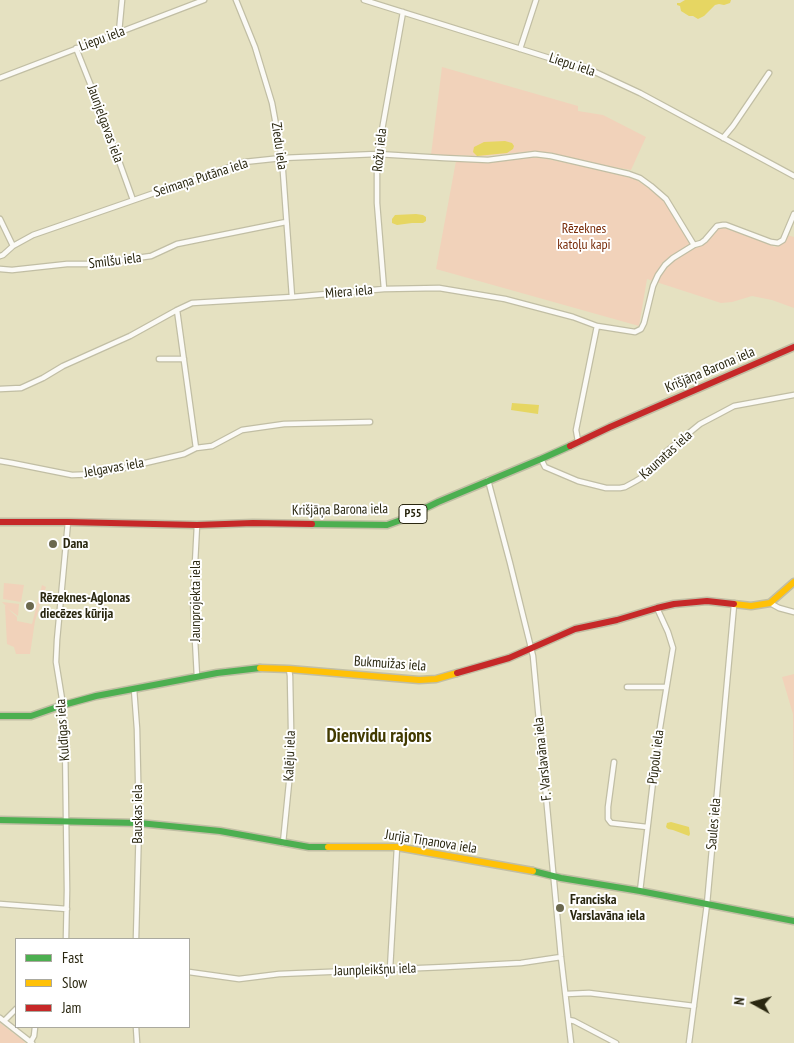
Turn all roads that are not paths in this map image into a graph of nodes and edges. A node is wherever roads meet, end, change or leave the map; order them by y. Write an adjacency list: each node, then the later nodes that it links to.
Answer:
1 (122, 0): 7 (street)
2 (204, 0): 7 (street, Liepu iela)
3 (236, 0): 14 (street, Ziedu iela)
4 (364, 0): 6 (street, Liepu iela)
5 (536, 0): 9 (street)
6 (403, 12): 9 (street, Liepu iela); 13 (street, Rožu iela)
7 (119, 32): 8 (street, Liepu iela)
8 (76, 48): 11 (street, Liepu iela); 16 (street, Jaunjelgavas iela)
9 (520, 49): 12 (street, Liepu iela)
10 (769, 73): 12 (street)
11 (0, 78)
12 (723, 138): 15 (street, Liepu iela)
13 (378, 154): 14 (street, Seimaņa Putāna iela); 20 (street, Seimaņa Putāna iela); 24 (street, Rožu iela)
14 (282, 158): 16 (street, Seimaņa Putāna iela); 19 (street, Ziedu iela)
15 (794, 176)
16 (133, 200): 21 (street, Seimaņa Putāna iela)
17 (794, 214): 20 (street)
18 (0, 219): 21 (street)
19 (286, 222): 23 (street, Smilšu iela); 25 (street, Ziedu iela)
20 (694, 245): 27 (street, Miera iela)
21 (13, 246): 22 (street, Seimaņa Putāna iela)
22 (0, 256)
23 (0, 269)
24 (384, 289): 25 (street, Miera iela); 27 (street, Miera iela)
25 (292, 297): 26 (street, Miera iela)
26 (177, 310): 30 (street); 31 (street, Miera iela)
27 (597, 326): 34 (street)
28 (794, 347): 34 (street, Krišjāņa Barona iela / P55)
29 (158, 359): 30 (street)
30 (184, 359): 35 (street)
31 (0, 389)
32 (794, 395): 36 (street, Kaunatas iela)
33 (370, 422): 35 (street, Jelgavas iela)
34 (578, 441): 36 (street, Krišjāņa Barona iela / P55)
35 (196, 448): 37 (street, Jelgavas iela)
36 (541, 459): 38 (street, Krišjāņa Barona iela / P55)
37 (0, 461)
38 (488, 480): 41 (street, Krišjāņa Barona iela / P55); 47 (street, F. Varslavāna iela)
39 (0, 522): 40 (street, Krišjāņa Barona iela / P55)
40 (68, 522): 41 (street, Krišjāņa Barona iela / P55); 53 (street, Kuldīgas iela)
41 (197, 525): 49 (street, Jaunprojekta iela)
42 (794, 582): 43 (street)
43 (770, 603): 44 (street, Bukmuižas iela); 46 (street)
44 (734, 605): 45 (street, Bukmuižas iela); 65 (street, Saules iela)
45 (657, 608): 47 (street, Bukmuižas iela); 51 (street, Pūpolu iela)
46 (794, 612)
47 (531, 649): 48 (street, Bukmuižas iela); 62 (street, F. Varslavāna iela)
48 (289, 669): 49 (street, Bukmuižas iela); 60 (street, Kalēju iela)
49 (197, 677): 52 (street, Bukmuižas iela)
50 (627, 687): 51 (street)
51 (666, 687): 59 (street, Pūpolu iela)
52 (134, 689): 53 (street, Bukmuižas iela); 58 (street, Bauskas iela)
53 (63, 705): 54 (street, Bukmuižas iela); 57 (street, Kuldīgas iela)
54 (0, 716)
55 (614, 762): 59 (street)
56 (0, 820): 57 (street, Jurija Tiņanova iela)
57 (66, 821): 58 (street, Jurija Tiņanova iela); 66 (street, Kuldīgas iela)
58 (139, 823): 60 (street, Jurija Tiņanova iela); 69 (street, Bauskas iela)
59 (647, 827): 63 (street, Pūpolu iela)
60 (282, 843): 61 (street, Jurija Tiņanova iela)
61 (397, 847): 62 (street, Jurija Tiņanova iela); 71 (street)
62 (554, 876): 63 (street, Jurija Tiņanova iela); 70 (street, F. Varslavāna iela)
63 (640, 891): 65 (street, Jurija Tiņanova iela)
64 (0, 904): 66 (street)
65 (707, 904): 67 (street, Jurija Tiņanova iela); 74 (street, Saules iela)
66 (67, 909): 68 (street, Kuldīgas iela)
67 (794, 921)
68 (66, 938)
69 (136, 938)
70 (561, 957): 71 (street, Jaunpleikšņu iela); 73 (street, F. Varslavāna iela)
71 (390, 969): 72 (street, Jaunpleikšņu iela)
72 (190, 972)
73 (566, 994): 74 (street); 77 (street, F. Varslavāna iela)
74 (694, 1006): 84 (street, Saules iela)
75 (15, 1009): 76 (street)
76 (2, 1019): 80 (street)
77 (569, 1020): 82 (street, F. Varslavāna iela); 83 (street)
78 (35, 1028): 80 (street)
79 (136, 1028): 81 (street)
80 (31, 1043)
81 (137, 1043)
82 (571, 1043)
83 (616, 1043)
84 (689, 1043)

